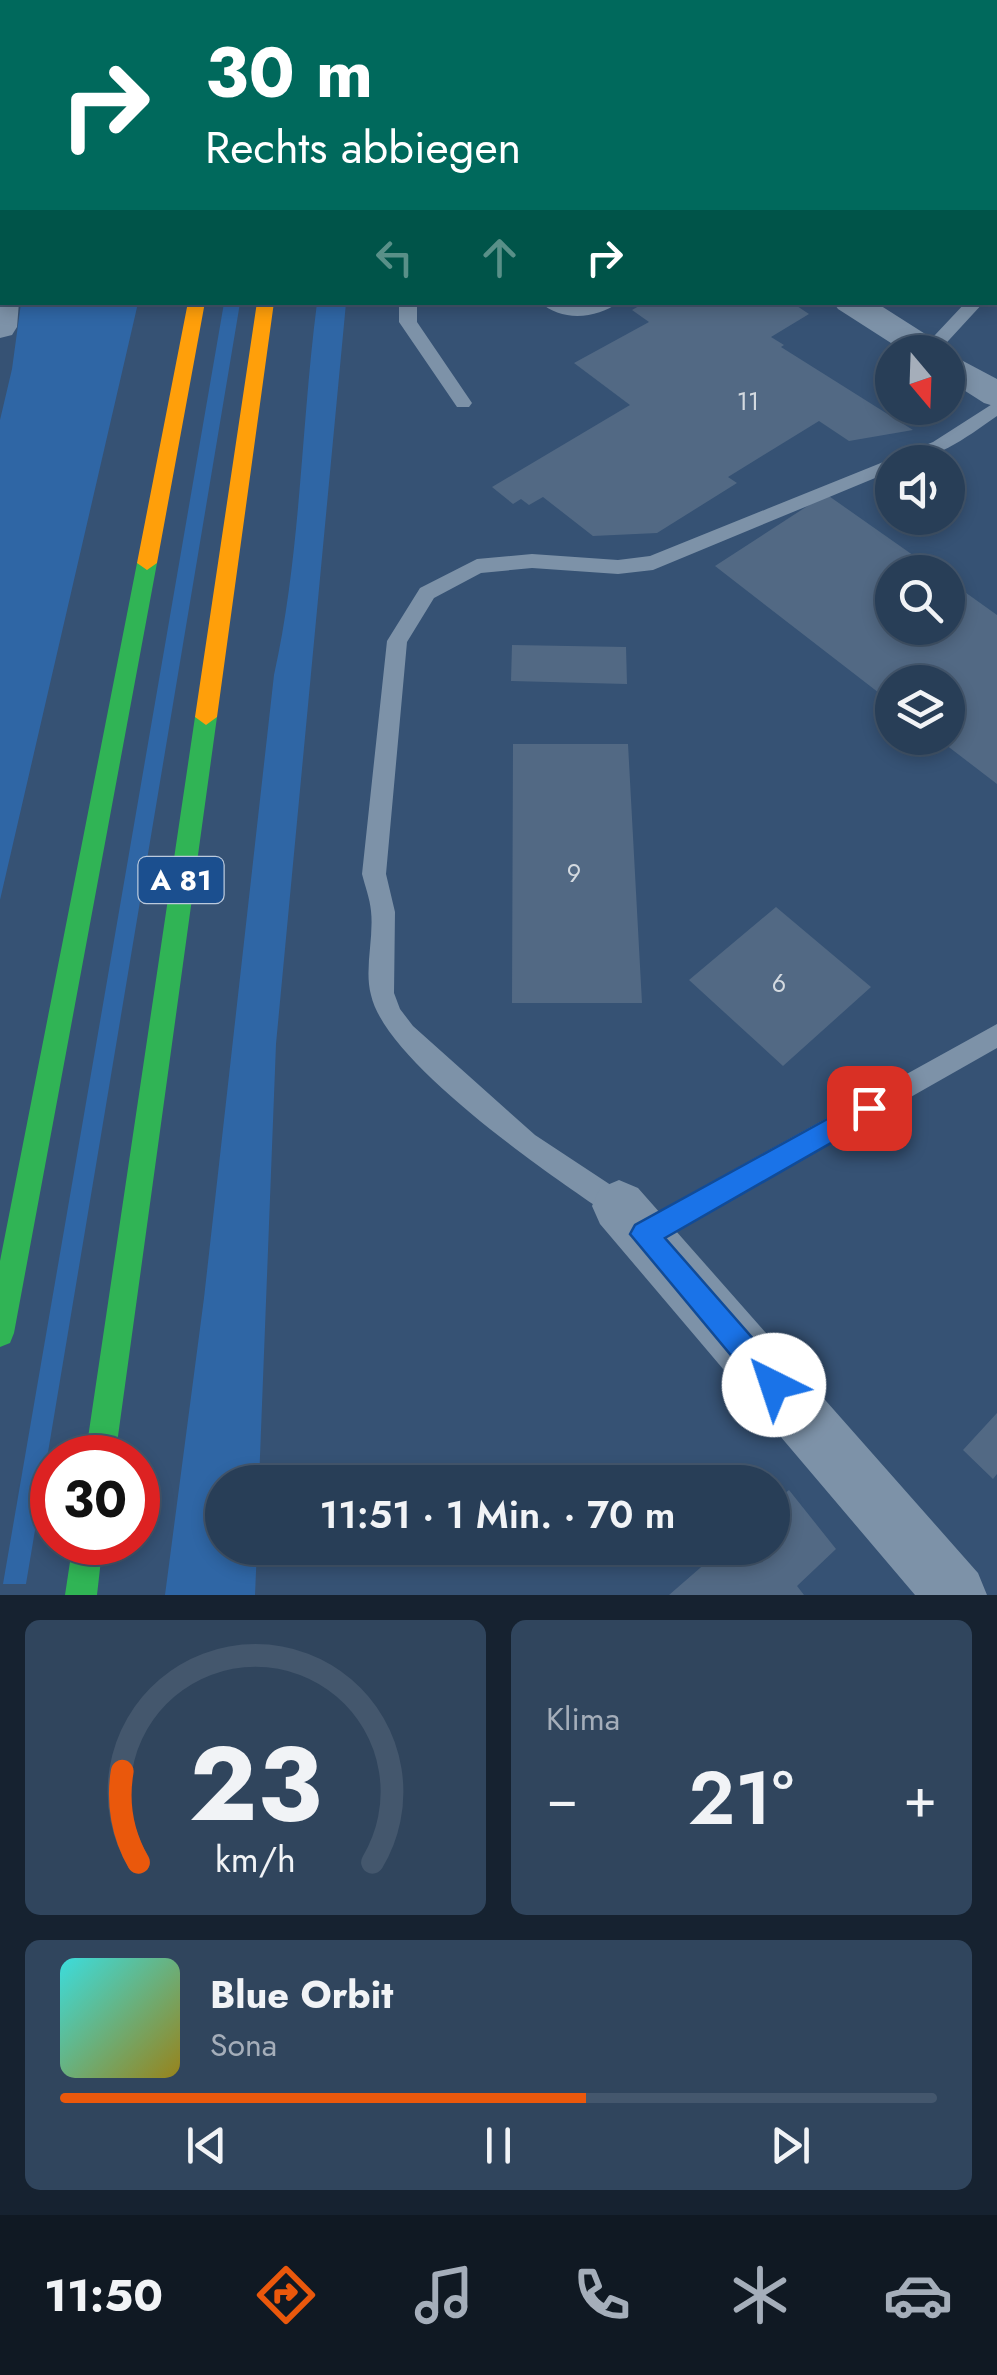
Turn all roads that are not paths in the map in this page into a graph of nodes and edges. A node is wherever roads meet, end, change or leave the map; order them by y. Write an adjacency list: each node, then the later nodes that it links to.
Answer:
1 (196, 305): 18 (highway)
2 (266, 305): 19 (highway, A 81)
3 (408, 305): 12 (lane)
4 (554, 305): 5 (lane)
5 (604, 305)
6 (855, 305): 8 (street)
7 (973, 305): 9 (lane)
8 (902, 335)
9 (945, 335)
10 (965, 375): 11 (street)
11 (997, 395)
12 (462, 403)
13 (997, 408): 14 (lane)
14 (942, 445)
15 (875, 471): 17 (lane)
16 (997, 1035): 17 (lane)
17 (632, 1220): 22 (street)
18 (0, 1334)
19 (103, 1435)
20 (85, 1565): 21 (highway)
21 (81, 1595)
22 (956, 1595)

